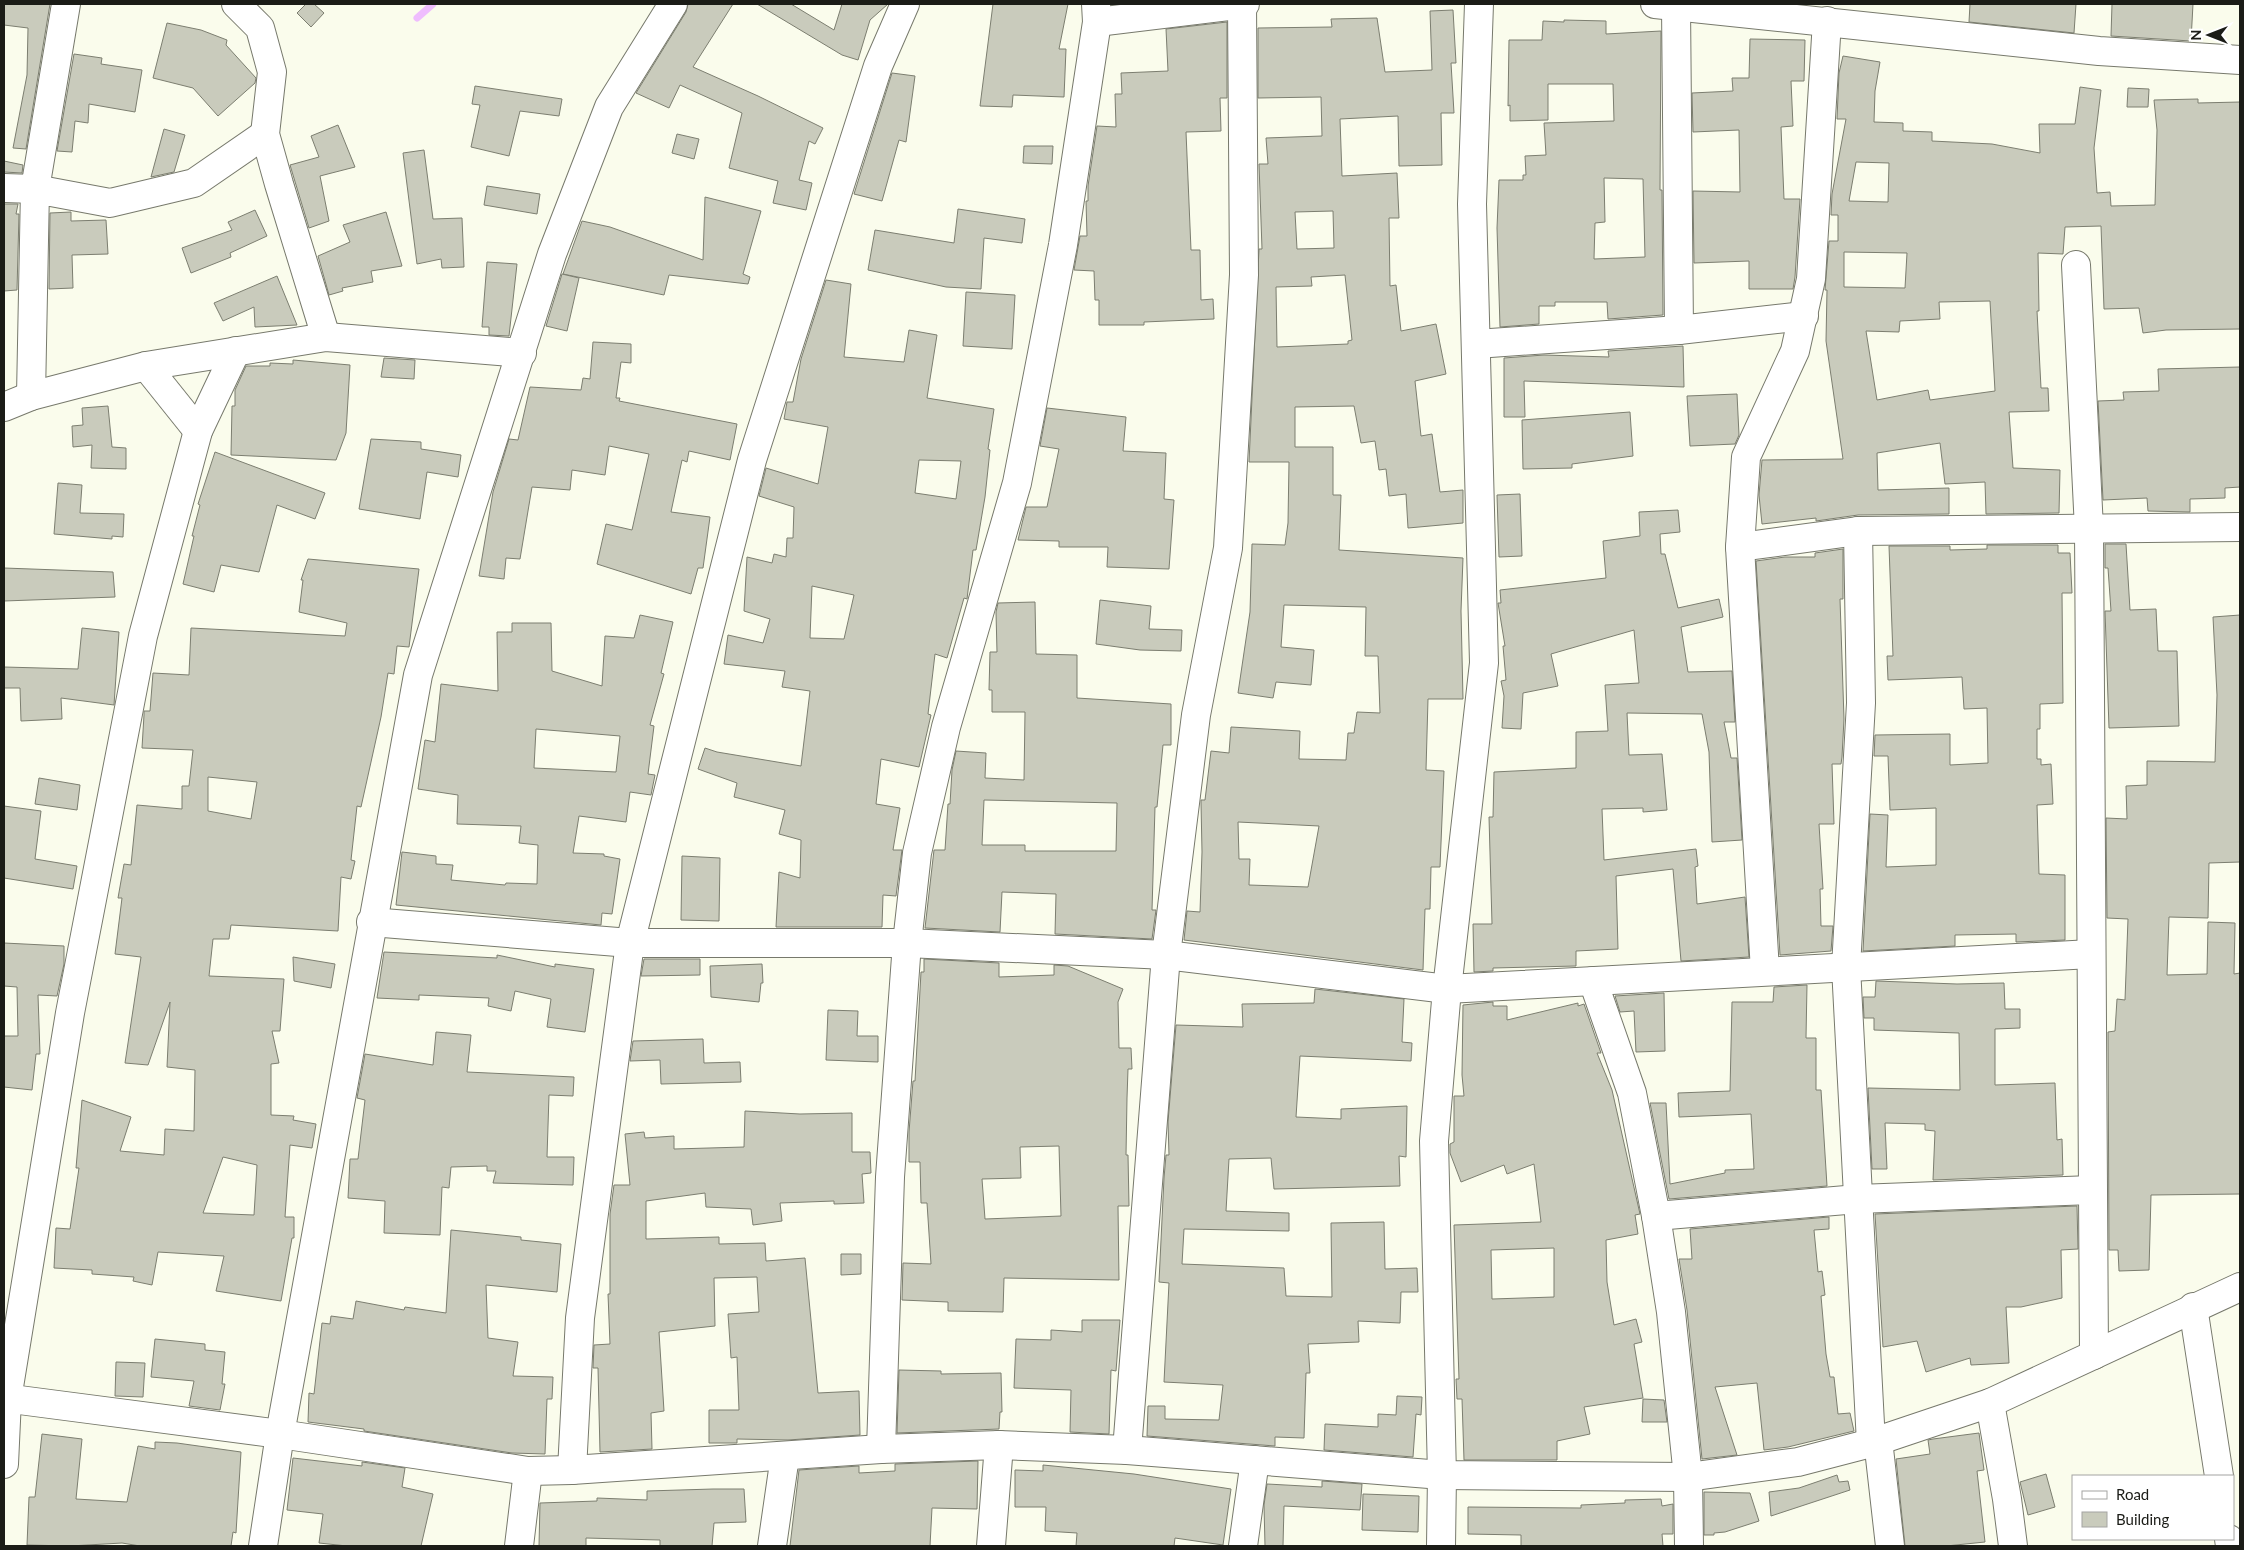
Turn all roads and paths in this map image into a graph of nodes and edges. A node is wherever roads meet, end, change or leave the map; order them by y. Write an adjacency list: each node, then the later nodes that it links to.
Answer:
1 (66, 4): 13 (street)
2 (236, 4): 11 (street)
3 (673, 4): 20 (street)
4 (905, 4): 30 (street)
5 (1243, 4): 8 (street); 33 (street)
6 (1480, 4): 18 (street)
7 (1666, 5): 9 (street); 16 (street)
8 (1096, 13): 31 (street)
9 (1827, 22): 10 (street); 15 (street)
10 (2240, 60)
11 (266, 134): 13 (street); 17 (street)
12 (4, 188): 13 (street)
13 (36, 189): 22 (street)
14 (2076, 265): 26 (street)
15 (1804, 316): 16 (street); 28 (street)
16 (1679, 330): 18 (street)
17 (326, 337): 19 (street); 20 (street)
18 (1476, 344): 37 (street)
19 (236, 351): 21 (street); 24 (street)
20 (522, 353): 29 (street)
21 (146, 366): 22 (street); 24 (street)
22 (31, 396): 23 (street)
23 (4, 406)
24 (198, 431): 44 (street)
25 (2240, 527): 26 (street)
26 (2089, 529): 27 (street); 32 (street)
27 (1858, 532): 28 (street); 34 (street)
28 (1740, 547): 35 (street)
29 (371, 922): 30 (street); 46 (street)
30 (630, 943): 31 (street); 54 (street)
31 (907, 943): 33 (street); 49 (street)
32 (2091, 954): 34 (street); 38 (street)
33 (1166, 955): 37 (street); 50 (street)
34 (1846, 967): 35 (street); 39 (street)
35 (1765, 971): 36 (street)
36 (1593, 981): 37 (street); 40 (street)
37 (1447, 989): 56 (street)
38 (2092, 1190): 39 (street); 43 (street)
39 (1858, 1199): 40 (street); 47 (street)
40 (1656, 1216): 58 (street)
41 (2240, 1287): 42 (street)
42 (2193, 1307): 43 (street); 57 (street)
43 (2094, 1355): 45 (street)
44 (5, 1398): 46 (street); 53 (street)
45 (1990, 1403): 47 (street); 67 (street)
46 (280, 1434): 55 (street); 59 (street)
47 (1875, 1442): 58 (street); 66 (street)
48 (999, 1445): 49 (street); 50 (street); 62 (street)
49 (881, 1449): 51 (street)
50 (1127, 1450): 52 (street)
51 (785, 1456): 54 (street); 61 (street)
52 (1255, 1460): 56 (street); 63 (street)
53 (4, 1464)
54 (572, 1470): 55 (street)
55 (528, 1471): 60 (street)
56 (1442, 1475): 58 (street); 64 (street)
57 (2220, 1475)
58 (1688, 1477): 65 (street)
59 (263, 1546)
60 (519, 1546)
61 (772, 1546)
62 (991, 1546)
63 (1243, 1546)
64 (1441, 1546)
65 (1688, 1546)
66 (1890, 1546)
67 (2013, 1546)

